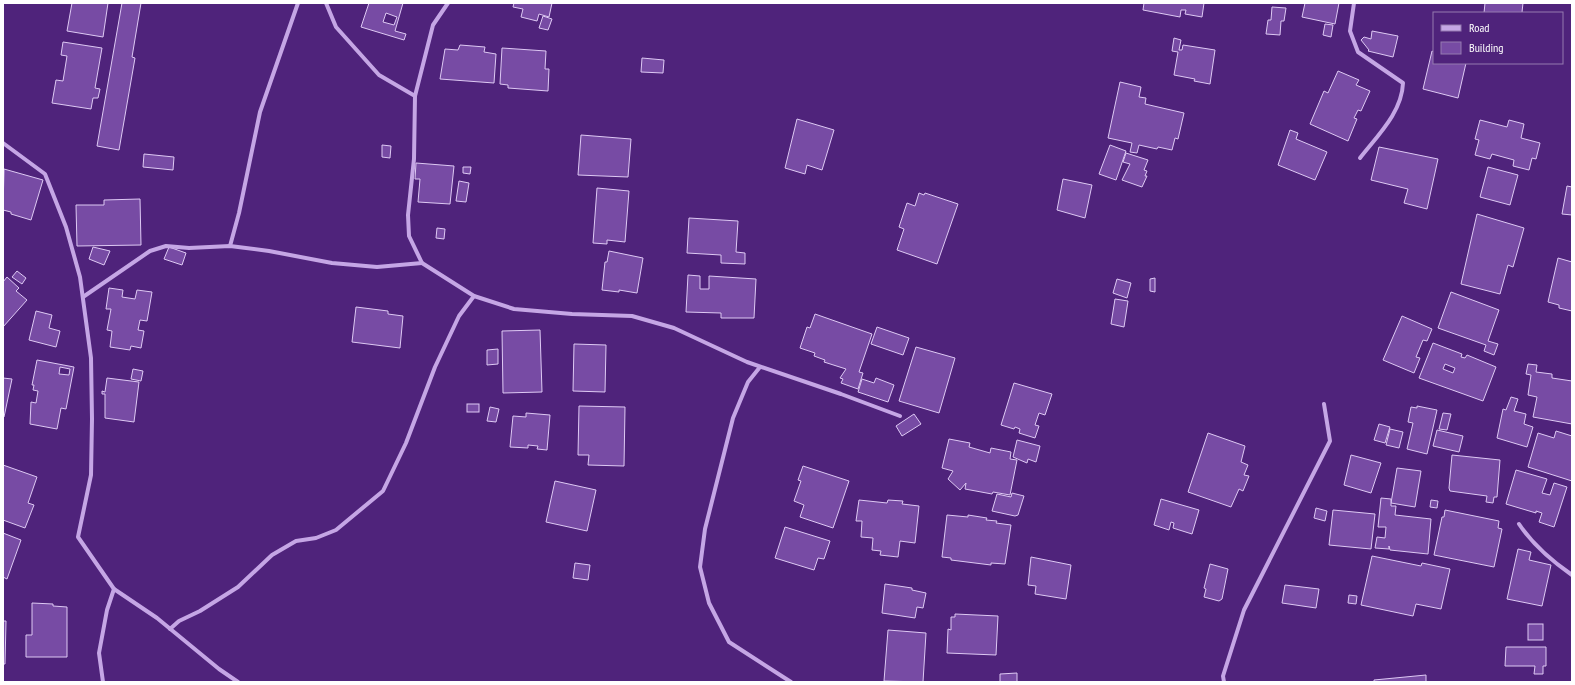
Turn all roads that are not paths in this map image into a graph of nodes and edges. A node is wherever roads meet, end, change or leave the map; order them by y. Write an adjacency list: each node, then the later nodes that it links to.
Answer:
1 (298, 3): 8 (street)
2 (326, 3): 5 (street)
3 (448, 3): 5 (street)
4 (1354, 3): 7 (street)
5 (415, 96): 9 (street)
6 (3, 143): 11 (street)
7 (1360, 158)
8 (230, 246): 9 (street); 11 (street)
9 (422, 263): 10 (street)
10 (474, 296): 12 (street); 18 (street)
11 (83, 298): 17 (street)
12 (760, 366): 14 (street); 21 (street)
13 (1324, 404): 22 (street)
14 (900, 416)
15 (1519, 524): 16 (street)
16 (1572, 575)
17 (114, 589): 18 (street); 19 (street)
18 (170, 629): 20 (street)
19 (103, 682)
20 (238, 682)
21 (791, 682)
22 (1224, 682)

